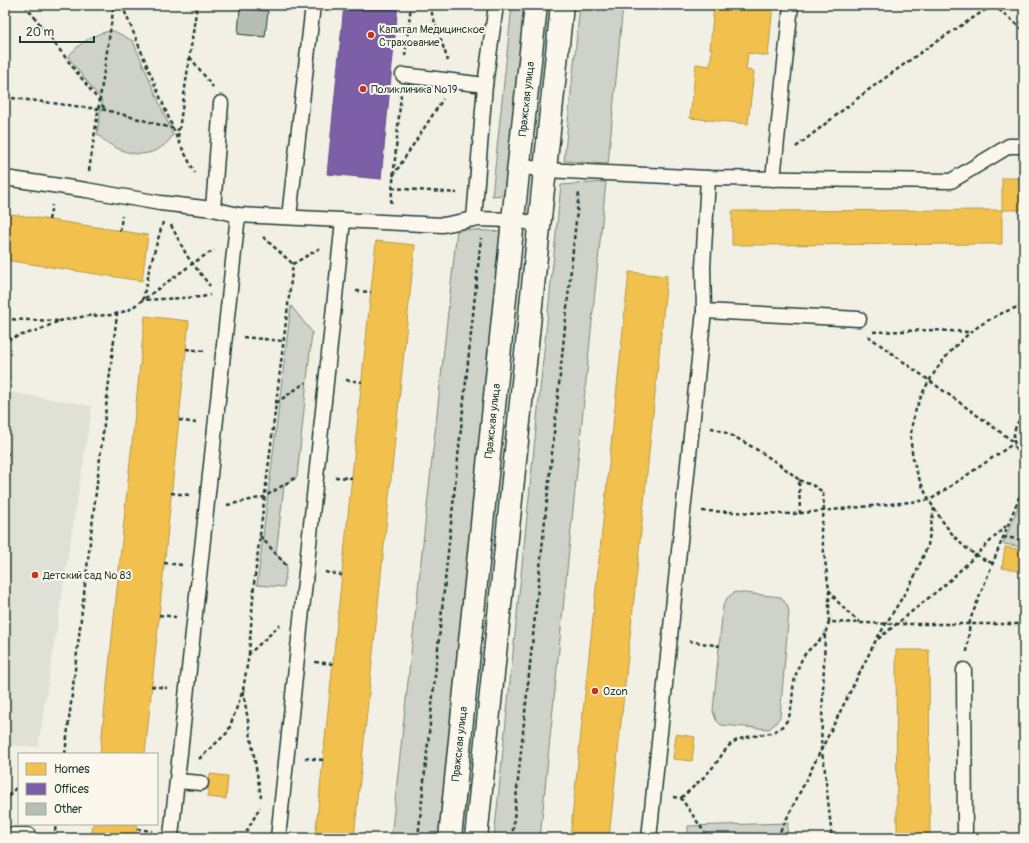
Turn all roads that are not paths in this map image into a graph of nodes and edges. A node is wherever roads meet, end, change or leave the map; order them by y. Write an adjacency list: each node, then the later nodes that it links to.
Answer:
1 (313, 5): 17 (lane)
2 (496, 5): 7 (lane)
3 (536, 5): 10 (street, Пражская улица)
4 (562, 5): 11 (street)
5 (791, 5): 14 (lane)
6 (403, 75): 7 (lane)
7 (485, 85): 18 (lane)
8 (221, 103): 15 (lane)
9 (1024, 146): 14 (lane)
10 (518, 166): 11 (lane); 19 (street, Пражская улица)
11 (545, 170): 13 (lane); 21 (street)
12 (5, 178): 15 (lane)
13 (708, 178): 14 (lane); 22 (lane)
14 (773, 179)
15 (213, 209): 16 (lane)
16 (238, 215): 17 (lane); 25 (lane)
17 (289, 217): 20 (lane)
18 (474, 219): 19 (lane); 20 (lane)
19 (513, 220): 21 (lane); 31 (street, Пражская улица)
20 (343, 221): 30 (lane)
21 (539, 224): 32 (street)
22 (704, 311): 23 (lane); 33 (lane)
23 (859, 319)
24 (965, 665): 34 (lane)
25 (176, 781): 26 (lane); 29 (lane)
26 (201, 783)
27 (5, 835): 28 (lane)
28 (28, 835)
29 (171, 836)
30 (278, 838)
31 (450, 838)
32 (476, 838)
33 (649, 838)
34 (965, 838)

